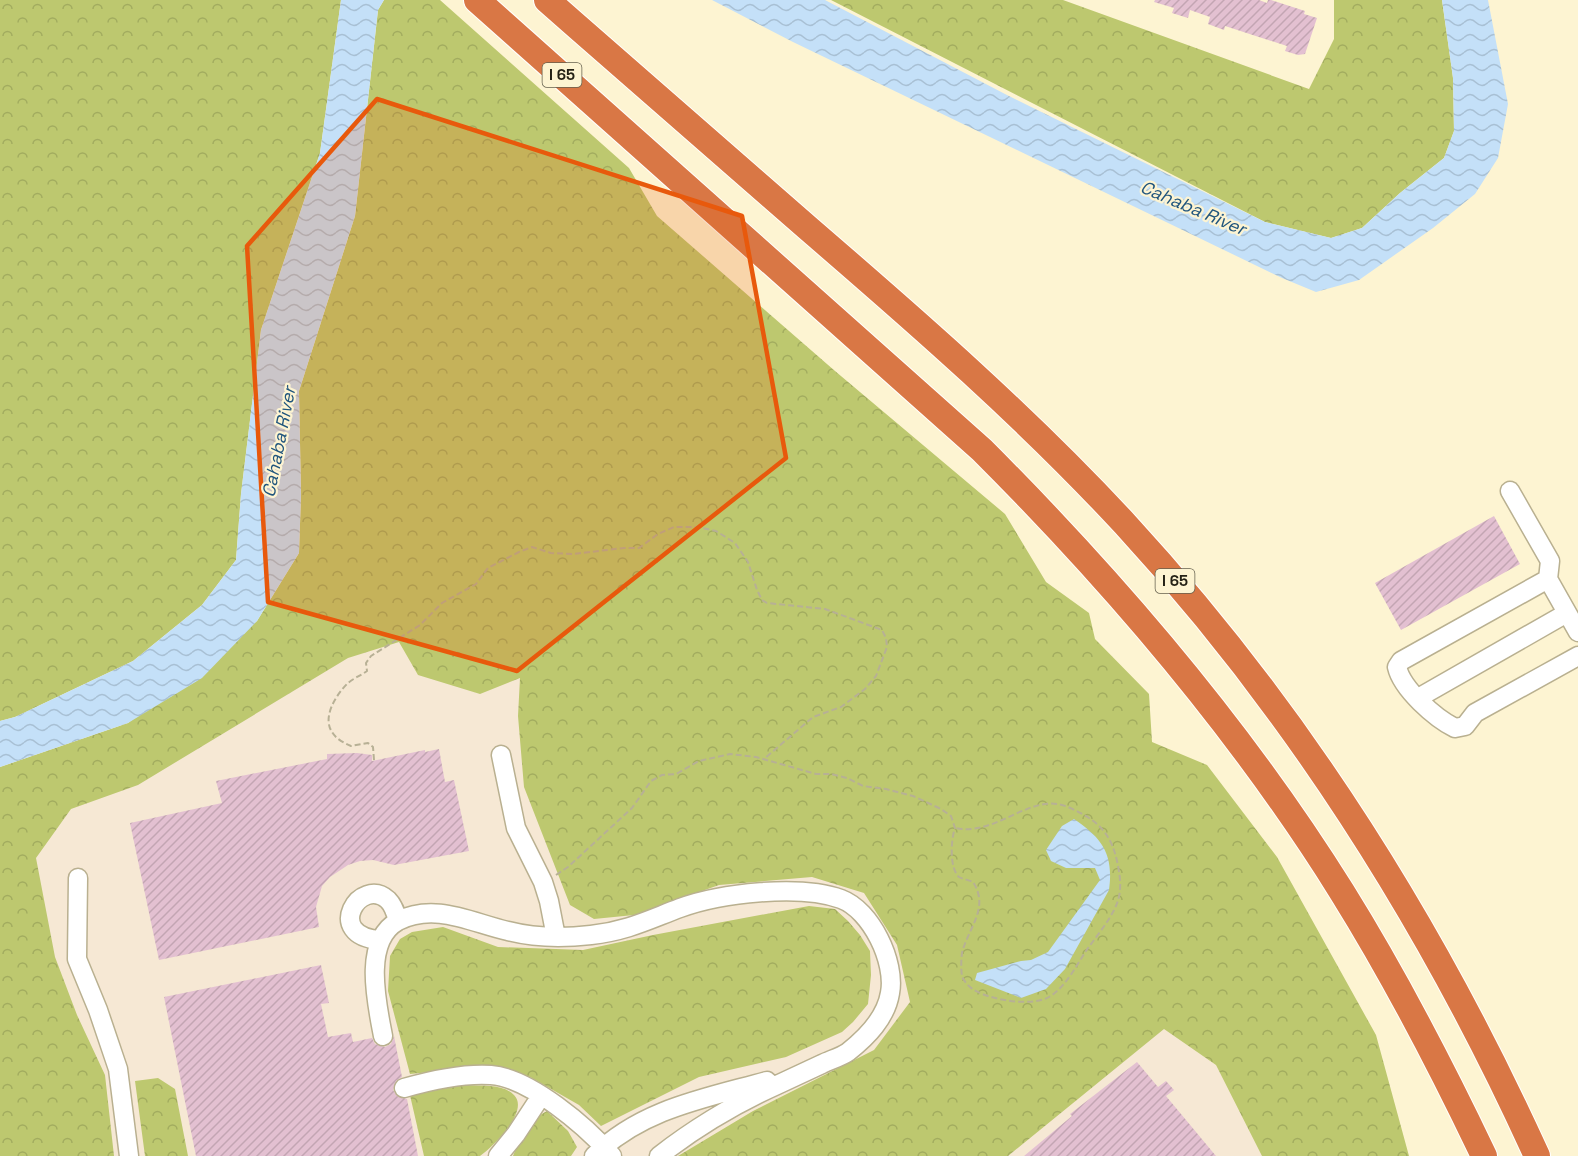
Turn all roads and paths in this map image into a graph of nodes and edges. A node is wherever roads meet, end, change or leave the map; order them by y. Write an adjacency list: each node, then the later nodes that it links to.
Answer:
1 (477, 0): 26 (highway, I 65)
2 (547, 0): 27 (highway, I 65)
3 (1510, 491): 4 (lane)
4 (1548, 579): 5 (lane); 8 (lane)
5 (1567, 613): 6 (lane); 8 (lane)
6 (1578, 632)
7 (1578, 656): 8 (lane)
8 (1418, 698)
9 (501, 755): 14 (lane)
10 (764, 759): 11 (path); 12 (path); 14 (path)
11 (374, 760)
12 (955, 828): 12 (path)
13 (78, 878): 23 (lane)
14 (543, 882): 16 (lane)
15 (398, 921): 16 (lane); 17 (lane); 17 (lane)
16 (556, 937): 19 (lane)
17 (380, 940): 18 (lane)
18 (383, 1036)
19 (809, 1070): 22 (lane); 25 (lane)
20 (404, 1088): 21 (lane)
21 (541, 1096): 22 (lane); 24 (lane)
22 (603, 1153)
23 (129, 1156)
24 (498, 1156)
25 (659, 1156)
26 (1484, 1156)
27 (1537, 1156)

